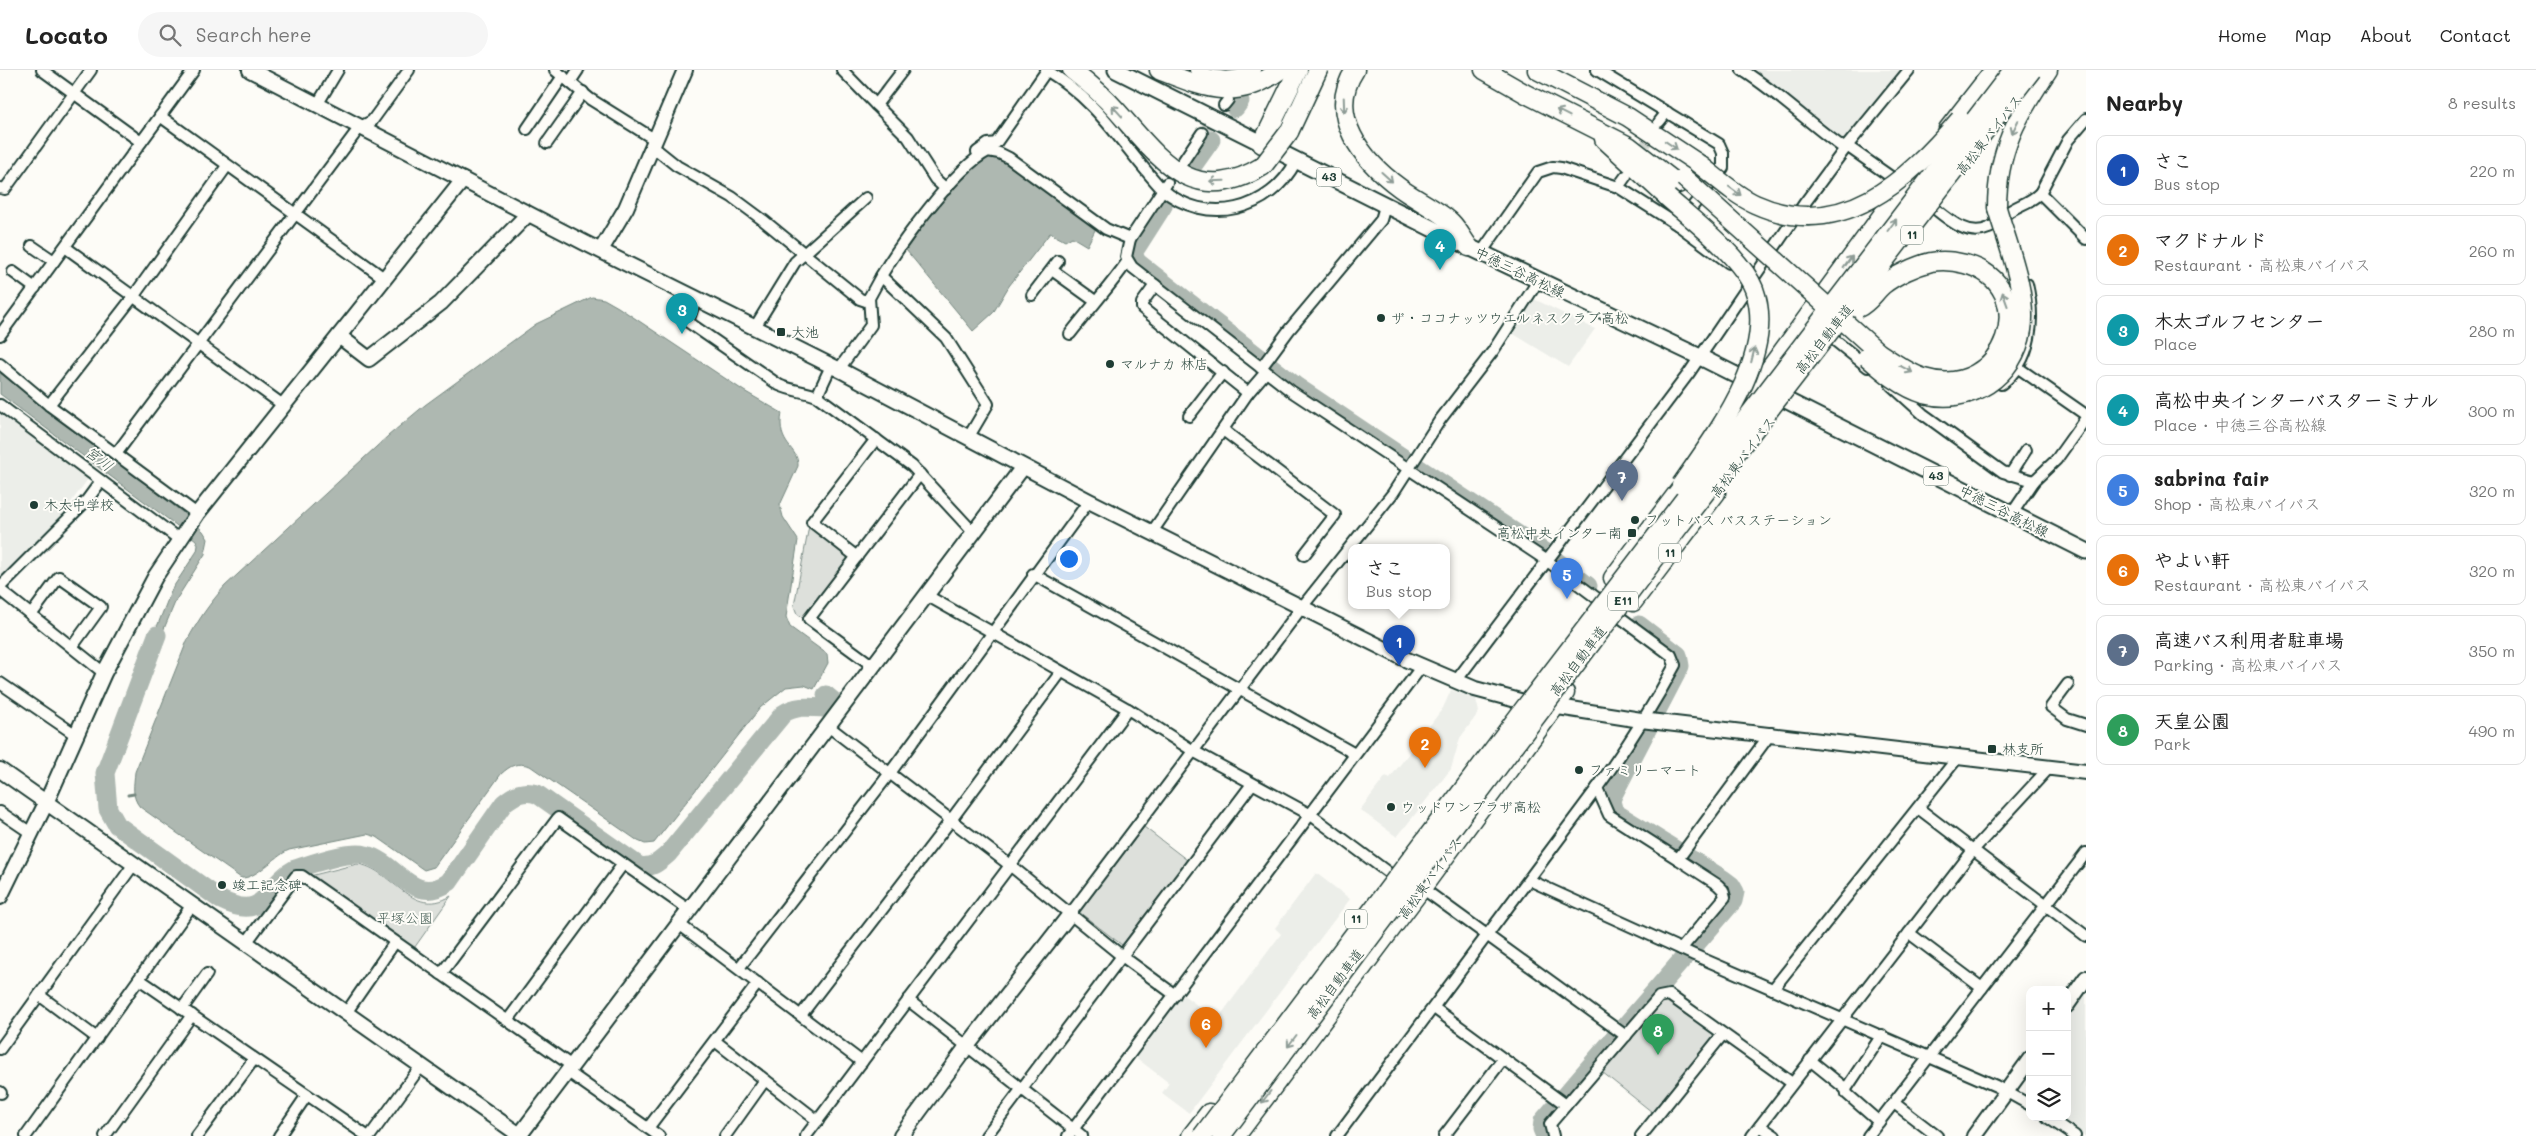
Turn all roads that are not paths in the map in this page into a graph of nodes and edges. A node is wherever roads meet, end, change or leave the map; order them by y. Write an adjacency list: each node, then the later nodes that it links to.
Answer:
1 (42, 70): 33 (street)
2 (91, 70): 33 (street)
3 (194, 70): 38 (street)
4 (250, 70): 34 (street)
5 (338, 70): 34 (street)
6 (410, 70): 41 (street)
7 (578, 70): 30 (street)
8 (685, 70): 45 (street)
9 (842, 70): 35 (street)
10 (903, 70): 35 (street)
11 (1046, 70): 52 (street); 55 (street)
12 (1072, 70): 19 (highway, one-way to 12, bridge)
13 (1116, 70): 47 (main road, 中徳三谷高松線 / 43)
14 (1159, 70): 17 (highway)
15 (1195, 70): 16 (street)
16 (1256, 70)
17 (1280, 70)
18 (1298, 70): 47 (highway)
19 (1318, 70)
20 (1355, 70): 74 (highway, one-way to 74)
21 (1484, 70): 58 (highway, one-way to 21)
22 (1537, 70): 36 (highway)
23 (1597, 70): 37 (street)
24 (1742, 70): 48 (street)
25 (1909, 70): 48 (street)
26 (2013, 70): 31 (highway, 高松自動車道 / E11, bridge)
27 (2032, 70): 90 (highway, 高松自動車道 / E11, bridge)
28 (2040, 70): 64 (highway, 高松東バイパス / 11)
29 (2048, 70): 58 (highway, one-way to 58, bridge)
30 (562, 76): 32 (street); 42 (street)
31 (1997, 78): 36 (highway, one-way to 31, bridge); 56 (highway, 11); 144 (highway, 高松自動車道 / E11, one-way to 31, bridge)
32 (583, 92): 45 (street); 46 (street)
33 (74, 93): 44 (street); 59 (street)
34 (317, 105): 41 (street)
35 (876, 105): 60 (street)
36 (1605, 106): 58 (highway)
37 (1667, 112): 40 (street); 68 (street)
38 (160, 116): 44 (street); 51 (street)
39 (2086, 119): 61 (street)
40 (1659, 122)
41 (360, 127): 54 (street); 66 (street)
42 (527, 129)
43 (1202, 133): 50 (street)
44 (140, 142): 72 (street)
45 (653, 142): 73 (street); 75 (street)
46 (547, 144)
47 (1262, 144): 49 (main road, 中徳三谷高松線 / 43)
48 (1846, 147): 56 (street); 82 (street)
49 (1296, 161): 55 (street); 63 (main road, 中徳三谷高松線 / 43)
50 (1182, 163)
51 (228, 166): 66 (street); 86 (street)
52 (958, 176): 60 (street); 69 (street)
53 (1626, 176): 57 (street)
54 (463, 180): 67 (street); 80 (street)
55 (1165, 186): 69 (street)
56 (1903, 186): 64 (street); 103 (highway, 11, one-way to 56)
57 (1618, 187): 68 (street); 74 (street)
58 (1676, 187): 90 (highway, one-way to 90, bridge); 144 (highway, one-way to 58, bridge)
59 (0, 188)
60 (946, 189): 79 (street)
61 (2040, 193): 65 (street); 70 (street)
62 (866, 198): 75 (street)
63 (1385, 206): 74 (main road, 中徳三谷高松線 / 43); 99 (street)
64 (1933, 207): 65 (street); 95 (highway, 高松東バイパス / 11)
65 (2007, 213): 100 (street)
66 (295, 214): 80 (street); 96 (street)
67 (528, 214): 73 (street); 94 (street)
68 (1678, 225): 82 (street)
69 (1130, 239): 77 (street)
70 (2086, 239)
71 (32, 246): 76 (street)
72 (65, 247): 76 (street); 86 (street)
73 (601, 250): 87 (street)
74 (1475, 250): 81 (main road, 中徳三谷高松線 / 43)
75 (803, 254): 88 (street); 91 (street)
76 (54, 261): 84 (street)
77 (1127, 262): 83 (street); 89 (street)
78 (13, 272): 84 (street)
79 (881, 276): 88 (street); 114 (street)
80 (384, 278): 94 (street)
81 (1538, 281): 97 (main road, 中徳三谷高松線 / 43); 118 (street)
82 (1752, 281): 97 (street)
83 (1155, 286): 99 (street); 102 (street)
84 (35, 288): 93 (street)
85 (1032, 295): 89 (street)
86 (133, 297): 96 (street); 109 (street)
87 (696, 298): 91 (street); 106 (street)
88 (869, 298): 101 (street)
89 (1095, 301): 92 (street)
90 (1844, 314): 264 (highway, 高松自動車道 / E11, one-way to 264, bridge)
91 (755, 328): 101 (street)
92 (1070, 334)
93 (0, 335)
94 (338, 336): 110 (street)
95 (1833, 339): 104 (street); 107 (highway, 高松東バイパス / 11)
96 (199, 344): 110 (street); 117 (street)
97 (1700, 357): 103 (main road, 中徳三谷高松線 / 43); 135 (street)
98 (0, 364): 109 (street)
99 (1265, 366): 105 (street); 118 (street)
100 (2018, 367): 104 (street); 112 (street)
101 (835, 368): 106 (street); 114 (street)
102 (1223, 372): 105 (street); 111 (street)
103 (1758, 387): 107 (main road, 中徳三谷高松線 / 43); 139 (highway, 11)
104 (1898, 391): 121 (street)
105 (1248, 393): 113 (street)
106 (817, 396): 115 (street)
107 (1786, 400): 125 (main road, 中徳三谷高松線 / 43); 142 (highway, 高松東バイパス / 11)
108 (0, 405): 123 (street)
109 (49, 405): 117 (street)
110 (283, 405): 126 (street)
111 (1188, 416)
112 (2086, 417): 122 (street)
113 (1224, 430): 128 (street); 133 (street)
114 (968, 438): 119 (street)
115 (876, 440): 120 (street); 134 (street)
116 (2026, 450): 121 (street)
117 (116, 454): 126 (street)
118 (1411, 466): 130 (street); 135 (street)
119 (1023, 467): 124 (street); 127 (street)
120 (920, 474): 127 (street); 134 (street)
121 (2010, 475): 122 (street)
122 (2034, 481): 125 (street)
123 (101, 482): 129 (street); 137 (street)
124 (1089, 501): 128 (street); 136 (street)
125 (2011, 515): 132 (main road, 中徳三谷高松線 / 43)
126 (196, 516): 129 (street)
127 (973, 532): 138 (street)
128 (1152, 532): 140 (street)
129 (181, 538): 149 (street)
130 (1351, 544)
131 (1348, 547): 140 (street)
132 (2086, 552)
133 (1304, 555)
134 (857, 557): 146 (street)
135 (1548, 558): 139 (street); 150 (street)
136 (1033, 574): 143 (street); 153 (street)
137 (0, 589): 141 (street)
138 (926, 595): 143 (street); 146 (street)
139 (1598, 599): 154 (highway, 11)
140 (1302, 607): 147 (street); 153 (street)
141 (31, 615): 145 (street); 145 (street)
142 (1621, 618): 155 (highway, 高松東バイパス / 11); 157 (street)
143 (992, 632): 148 (street); 168 (street)
144 (1574, 642): 263 (highway, 高松自動車道 / E11, bridge)
145 (72, 647): 149 (street)
146 (873, 666): 159 (street)
147 (1422, 666): 150 (street); 163 (street)
148 (1061, 672): 156 (street); 175 (street)
149 (104, 673): 161 (street)
150 (1456, 681): 154 (street)
151 (0, 682): 161 (street)
152 (2068, 684): 158 (street)
153 (1240, 689): 162 (street); 163 (street)
154 (1520, 701): 155 (street); 183 (highway, 11)
155 (1555, 706): 157 (street); 186 (highway, 高松東バイパス / 11)
156 (1128, 709): 162 (street); 182 (street)
157 (1649, 720): 160 (street); 170 (street)
158 (2086, 725)
159 (828, 726): 168 (street); 190 (street)
160 (1771, 733): 164 (street); 179 (street)
161 (76, 735): 171 (street)
162 (1195, 752): 169 (street); 191 (street)
163 (1355, 754): 174 (street)
164 (1959, 756): 165 (street); 172 (street)
165 (2049, 768): 167 (street); 177 (street)
166 (0, 770): 171 (street)
167 (2086, 772)
168 (890, 773): 175 (street); 200 (street)
169 (1252, 784): 174 (street); 199 (street)
170 (1596, 788): 179 (street); 185 (street)
171 (46, 803): 176 (street); 180 (street)
172 (1918, 808): 177 (street); 207 (street)
173 (0, 812): 176 (street)
174 (1310, 815): 183 (street); 209 (street)
175 (951, 820): 182 (street); 216 (street)
176 (31, 833): 184 (street)
177 (1974, 849): 188 (street); 193 (street)
178 (2086, 853): 188 (street)
179 (1680, 856): 198 (street)
180 (134, 864): 189 (street); 208 (street)
181 (623, 864): 190 (street); 202 (street); 218 (street)
182 (1011, 866): 191 (street); 211 (street)
183 (1390, 874): 262 (highway, 11)
184 (4, 875): 187 (street)
185 (1529, 880): 194 (street); 198 (street)
186 (1422, 888): 194 (street); 265 (highway, 高松東バイパス / 11, one-way to 265)
187 (0, 897)
188 (2046, 904): 195 (street); 206 (street)
189 (192, 905): 197 (street); 204 (street)
190 (689, 910): 192 (street)
191 (1071, 913): 199 (street); 224 (street)
192 (679, 924): 200 (street); 233 (street)
193 (1909, 934): 206 (street); 217 (street)
194 (1488, 936): 212 (street); 219 (street)
195 (2086, 936)
196 (395, 942): 197 (street); 202 (street); 214 (street)
197 (246, 943): 214 (street)
198 (1687, 951): 207 (street)
199 (1122, 956): 209 (street); 236 (street)
200 (739, 968): 205 (street)
201 (207, 974): 213 (street)
202 (441, 974): 218 (street)
203 (2086, 978): 210 (street)
204 (139, 979): 213 (street); 222 (street)
205 (758, 983): 216 (street); 223 (street)
206 (1982, 988): 226 (street)
207 (1773, 989): 217 (street)
208 (39, 995): 222 (street); 225 (street)
209 (1175, 995): 248 (street)
210 (2071, 999)
211 (908, 1000): 224 (street); 230 (street)
212 (1434, 1008): 228 (street); 266 (street)
213 (182, 1009): 215 (street)
214 (346, 1014): 232 (street)
215 (192, 1015): 227 (street); 251 (street)
216 (801, 1015): 230 (street)
217 (1843, 1019): 221 (street); 229 (street)
218 (508, 1020): 233 (street)
219 (1622, 1032): 220 (street); 240 (street)
220 (1723, 1034): 235 (street); 268 (street)
221 (1882, 1035): 226 (street); 237 (street)
222 (96, 1038): 250 (street)
223 (715, 1041): 234 (street); 247 (street)
224 (968, 1045): 236 (street); 259 (street)
225 (0, 1049)
226 (1930, 1056): 238 (street); 241 (street)
227 (254, 1059): 239 (street); 252 (street)
228 (1503, 1059): 240 (street); 267 (street)
229 (1810, 1060): 235 (street); 237 (street)
230 (862, 1062): 243 (street)
231 (2026, 1065): 238 (street)
232 (422, 1066): 254 (street); 255 (street)
233 (570, 1069): 247 (street); 255 (street)
234 (765, 1080): 243 (street); 257 (street)
235 (1792, 1084): 246 (street)
236 (1022, 1089): 248 (street); 260 (street)
237 (1846, 1089): 245 (street)
238 (2007, 1091): 242 (street); 273 (street)
239 (307, 1096): 253 (street); 254 (street)
240 (1562, 1102): 249 (street)
241 (1894, 1103): 245 (street); 272 (street)
242 (2026, 1103)
243 (818, 1121): 258 (street)
244 (2053, 1121): 274 (street)
245 (1879, 1122): 271 (street)
246 (1760, 1126): 269 (street); 270 (street)
247 (648, 1128): 256 (street)
248 (1070, 1133): 261 (street)
249 (1549, 1134)
250 (26, 1136)
251 (105, 1136)
252 (197, 1136)
253 (279, 1136)
254 (369, 1136)
255 (520, 1136)
256 (659, 1136)
257 (725, 1136)
258 (806, 1136)
259 (901, 1136)
260 (986, 1136)
261 (1082, 1136)
262 (1192, 1136)
263 (1202, 1136)
264 (1221, 1136)
265 (1236, 1136)
266 (1337, 1136)
267 (1444, 1136)
268 (1641, 1136)
269 (1752, 1136)
270 (1775, 1136)
271 (1868, 1136)
272 (1937, 1136)
273 (1974, 1136)
274 (2075, 1136)

